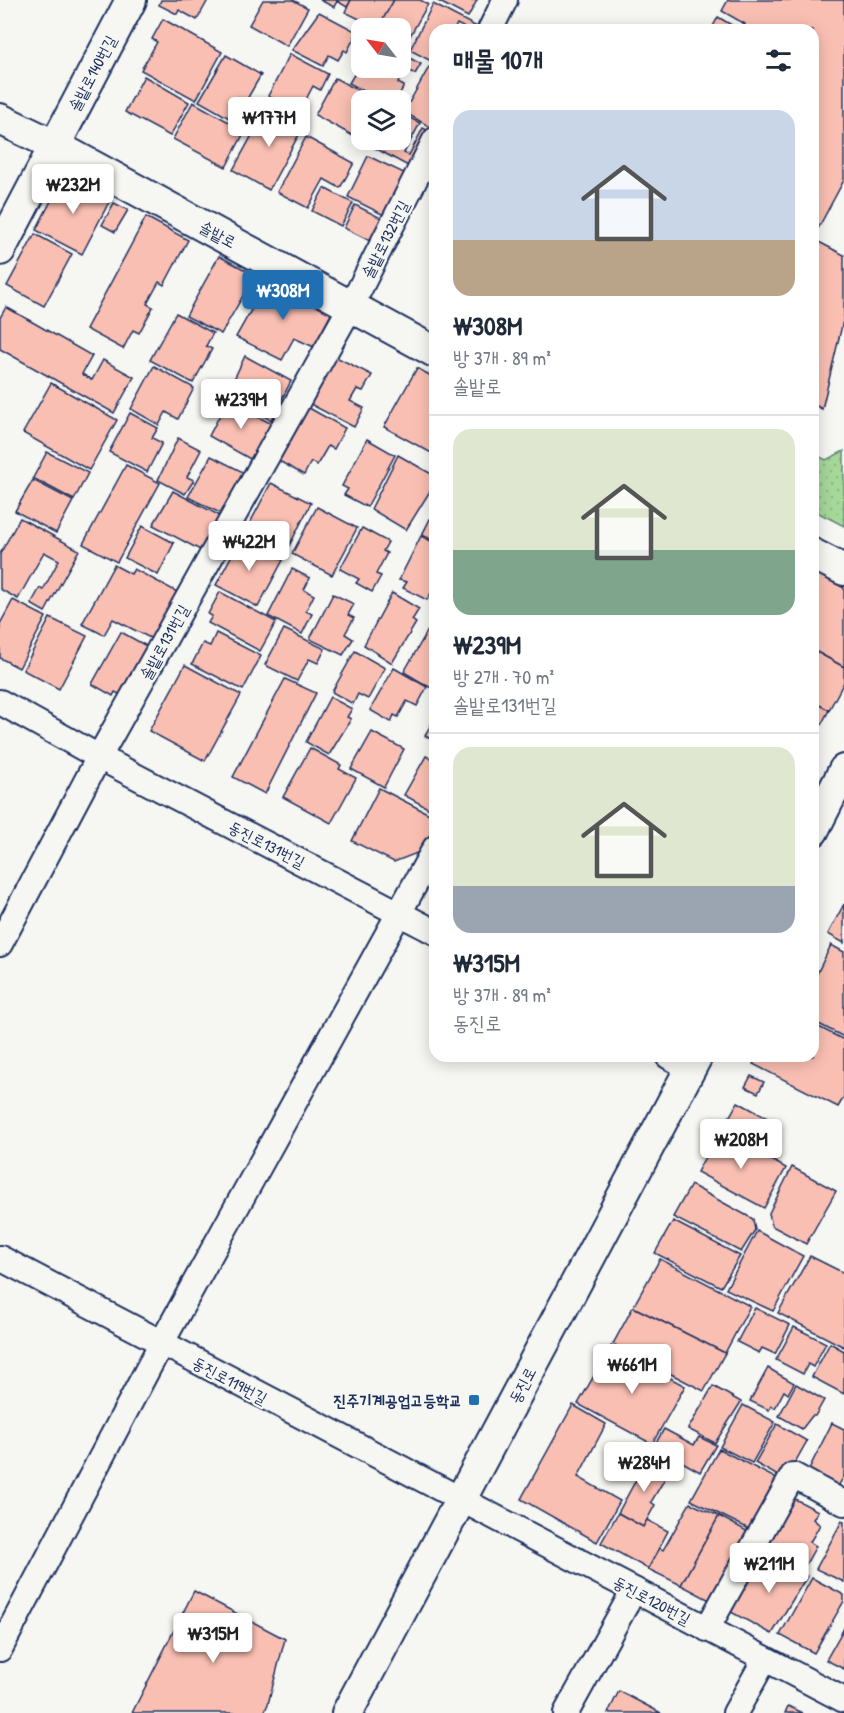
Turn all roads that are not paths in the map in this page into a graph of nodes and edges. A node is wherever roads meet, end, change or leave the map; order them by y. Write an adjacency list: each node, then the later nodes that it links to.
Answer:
1 (131, 0): 5 (street, 솔밭로140번길)
2 (505, 0): 3 (street)
3 (493, 24)
4 (0, 119): 5 (street, 솔밭로)
5 (54, 145): 7 (street, 솔밭로140번길); 8 (street, 솔밭로)
6 (429, 152): 8 (street, 솔밭로132번길)
7 (0, 250)
8 (351, 306): 9 (street, 솔밭로); 13 (street, 솔밭로131번길)
9 (429, 349)
10 (819, 557): 11 (street)
11 (844, 570)
12 (0, 702): 13 (street, 동진로131번길)
13 (99, 757): 17 (street, 동진로131번길); 19 (street)
14 (844, 770): 15 (street)
15 (819, 819)
16 (429, 859): 17 (street)
17 (399, 912): 18 (street, 동진로131번길); 22 (street)
18 (429, 929)
19 (0, 944)
20 (684, 1062): 23 (street, 동진로)
21 (0, 1258): 22 (street, 동진로119번길)
22 (161, 1344): 23 (street, 동진로119번길); 27 (street)
23 (461, 1500): 25 (street, 동진로120번길); 30 (street, 동진로)
24 (844, 1503): 26 (street)
25 (634, 1590): 26 (street, 동진로120번길); 31 (street)
26 (707, 1629): 28 (street, 동진로120번길)
27 (0, 1649)
28 (765, 1659): 29 (street, 동진로120번길); 32 (street)
29 (844, 1700)
30 (347, 1713)
31 (566, 1713)
32 (735, 1713)

